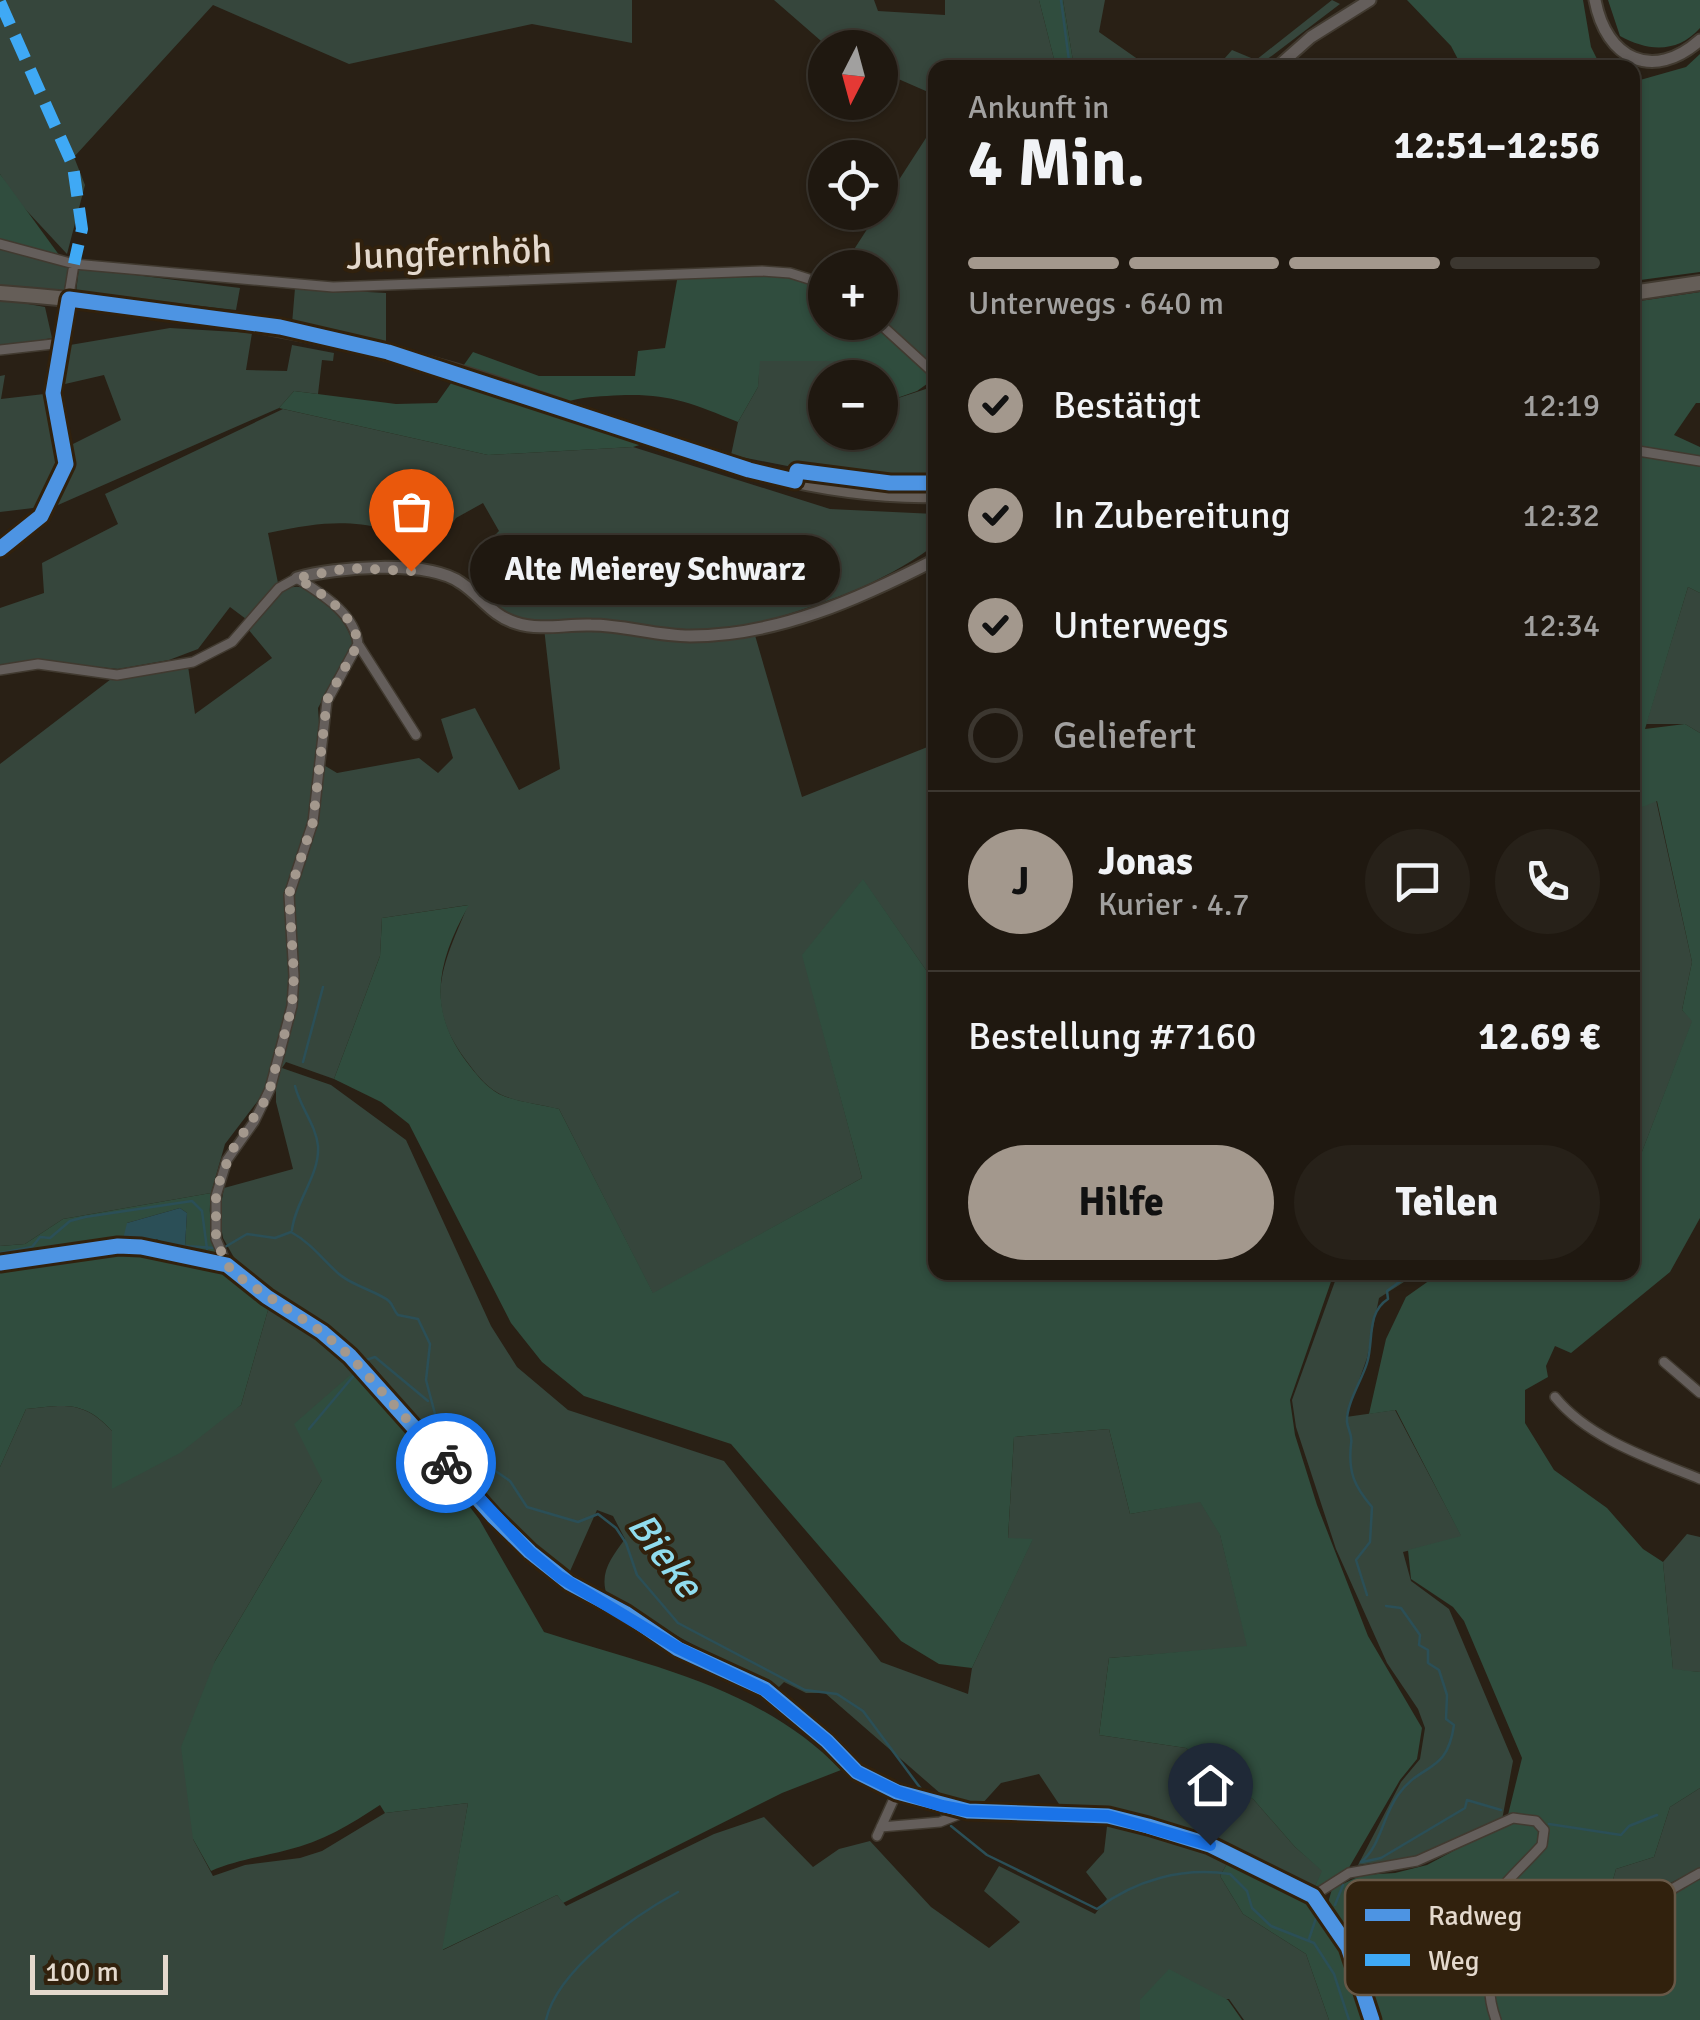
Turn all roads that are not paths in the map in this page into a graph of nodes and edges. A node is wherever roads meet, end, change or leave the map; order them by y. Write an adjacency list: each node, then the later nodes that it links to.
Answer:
1 (1370, 0): 4 (street)
2 (1595, 0): 3 (street)
3 (1700, 40)
4 (1285, 60)
5 (0, 244): 6 (street, Jungfernhöh)
6 (74, 264): 7 (street, Jungfernhöh); 11 (street)
7 (808, 279)
8 (1700, 283): 9 (main road)
9 (1640, 291)
10 (0, 292): 11 (main road)
11 (69, 298): 13 (street); 18 (main road)
12 (898, 340): 15 (street)
13 (62, 343): 14 (street); 19 (street)
14 (0, 350)
15 (928, 368)
16 (1640, 451): 17 (street)
17 (1700, 462)
18 (928, 496)
19 (0, 549)
20 (928, 563): 21 (street)
21 (297, 578): 22 (street); 23 (street)
22 (358, 644): 24 (street); 29 (street)
23 (0, 670)
24 (416, 734)
25 (1664, 1362): 26 (street)
26 (1700, 1393)
27 (1554, 1397): 28 (street)
28 (1700, 1479)
29 (898, 1792): 30 (street); 30 (street)
30 (968, 1811): 34 (street)
31 (1700, 1872): 33 (street)
32 (1504, 1880): 34 (street)
33 (1675, 1886)
34 (1312, 1896): 35 (street)
35 (1345, 1943)
36 (1364, 1995): 38 (street)
37 (1488, 1995): 39 (street)
38 (1372, 2020)
39 (1496, 2020)

